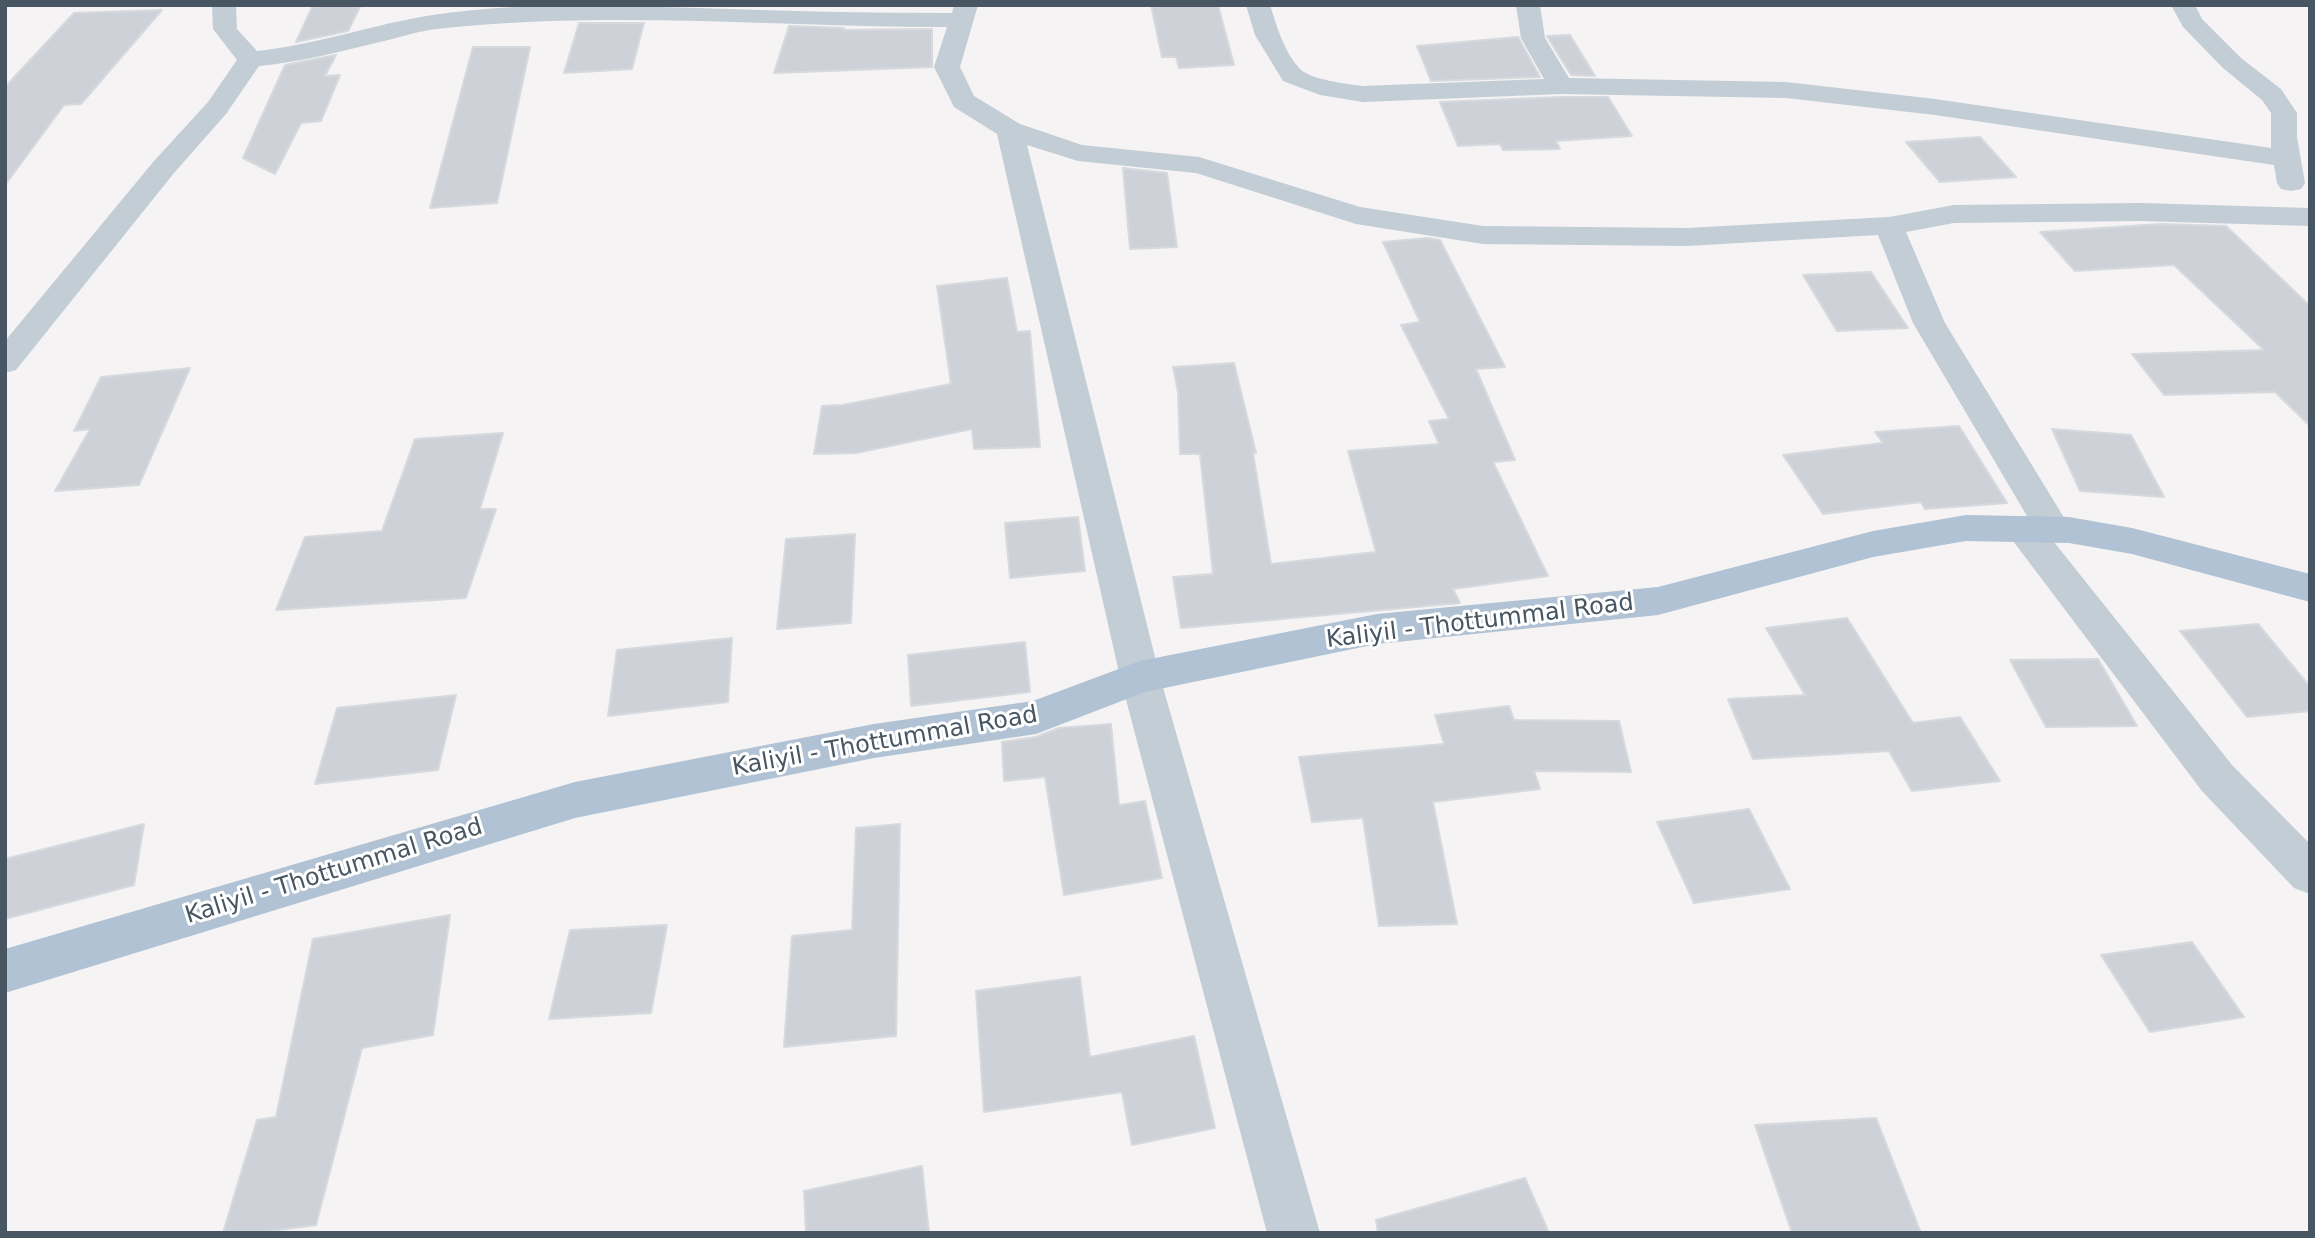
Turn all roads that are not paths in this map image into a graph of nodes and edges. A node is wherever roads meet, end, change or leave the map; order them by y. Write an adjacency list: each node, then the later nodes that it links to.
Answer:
1 (224, 5): 6 (street)
2 (1258, 5): 7 (street)
3 (1528, 5): 7 (street)
4 (2183, 5): 9 (street)
5 (964, 13): 6 (street); 8 (street)
6 (251, 59): 12 (street)
7 (1561, 86): 9 (street)
8 (1010, 130): 11 (street); 15 (street)
9 (2287, 159): 10 (street)
10 (2305, 216): 11 (street)
11 (1889, 226): 13 (street)
12 (5, 363)
13 (2038, 528): 14 (main road, Kaliyil - Thottummal Road); 15 (main road, Kaliyil - Thottummal Road); 16 (street)
14 (2310, 588)
15 (1140, 677): 17 (main road, Kaliyil - Thottummal Road); 18 (street)
16 (2310, 874)
17 (5, 971)
18 (1294, 1233)

